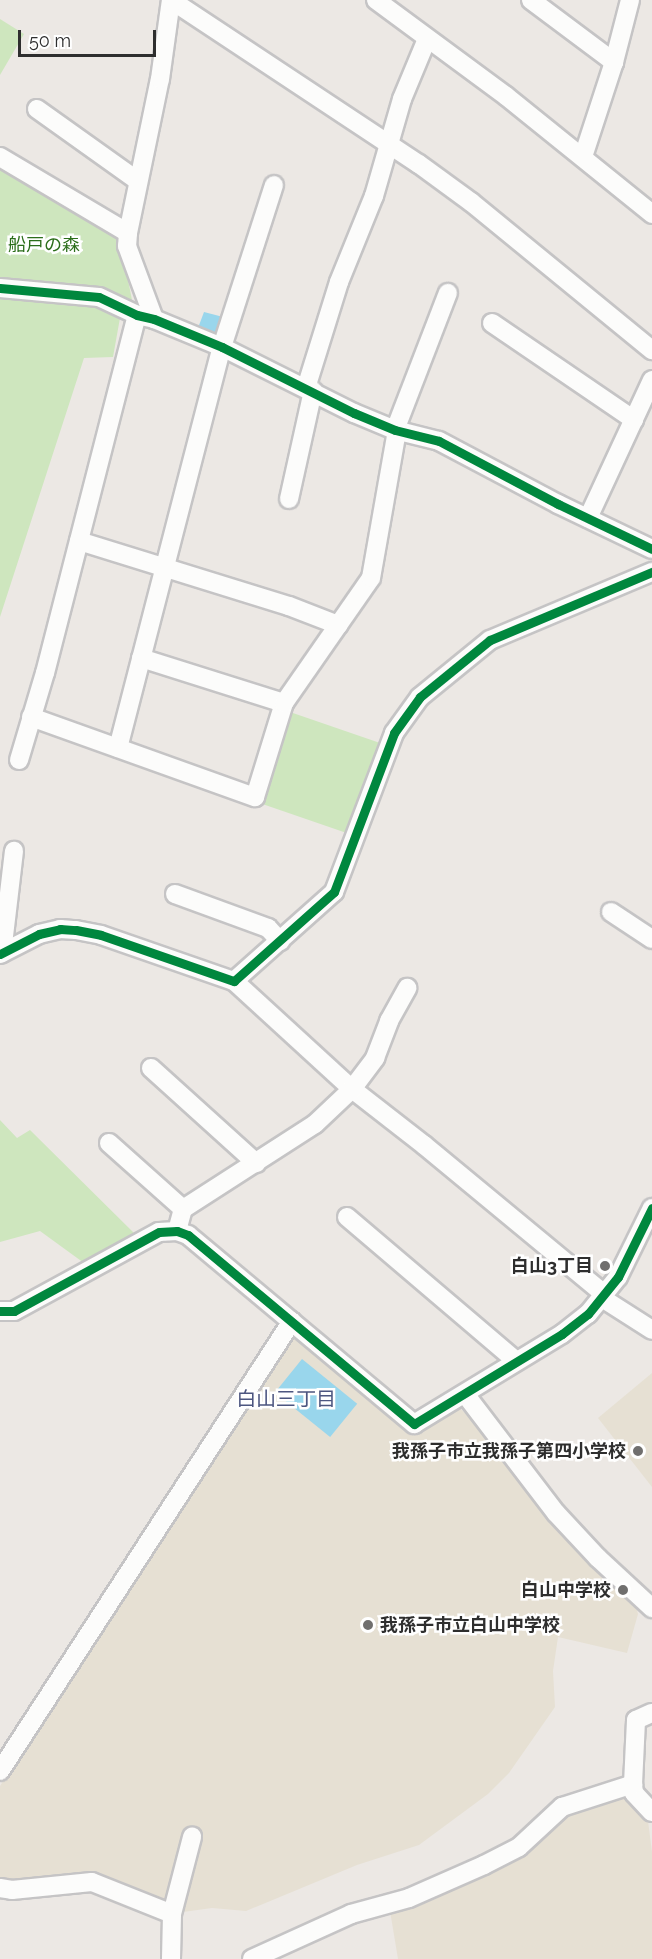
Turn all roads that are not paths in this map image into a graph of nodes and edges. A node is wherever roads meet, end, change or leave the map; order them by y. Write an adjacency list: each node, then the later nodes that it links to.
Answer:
1 (171, 0): 8 (street); 11 (street)
2 (376, 0): 5 (street)
3 (531, 0): 6 (street)
4 (630, 0): 6 (street)
5 (427, 39): 8 (street); 10 (street)
6 (614, 62): 10 (street)
7 (37, 110): 11 (street)
8 (389, 145): 20 (street); 22 (street)
9 (0, 157): 14 (street)
10 (582, 157): 13 (street)
11 (138, 181): 14 (street)
12 (274, 185): 19 (street)
13 (652, 214)
14 (128, 233): 17 (street)
15 (0, 288): 17 (street)
16 (448, 293): 24 (street)
17 (145, 317): 19 (street); 27 (street)
18 (492, 323): 23 (street)
19 (222, 347): 22 (street); 29 (street)
20 (652, 350)
21 (652, 380): 23 (street)
22 (309, 390): 24 (street); 25 (street)
23 (634, 420): 26 (street)
24 (396, 430): 26 (street); 31 (street)
25 (289, 500)
26 (588, 518): 28 (street)
27 (79, 541): 29 (street); 34 (street)
28 (652, 549)
29 (165, 568): 31 (street); 32 (street)
30 (652, 572): 41 (street)
31 (338, 625): 33 (street)
32 (141, 658): 33 (street); 35 (street)
33 (284, 703): 35 (street)
34 (31, 717): 35 (street); 36 (street)
35 (118, 748)
36 (19, 760)
37 (14, 851): 42 (street)
38 (175, 894): 41 (street)
39 (611, 912): 40 (street)
40 (652, 939)
41 (280, 941): 43 (street)
42 (1, 954): 43 (street)
43 (234, 981): 46 (street)
44 (407, 988): 46 (street)
45 (150, 1068): 48 (street)
46 (352, 1089): 48 (street); 53 (street)
47 (109, 1143): 50 (street)
48 (255, 1163): 50 (street)
49 (652, 1208): 53 (street)
50 (183, 1209): 52 (street)
51 (347, 1217): 58 (street)
52 (177, 1231): 54 (street); 55 (street)
53 (604, 1297): 57 (street); 58 (street)
54 (7, 1311): 56 (street)
55 (292, 1321): 59 (street); 62 (street)
56 (0, 1325)
57 (652, 1330)
58 (516, 1361): 59 (street)
59 (465, 1394): 60 (street)
60 (652, 1608)
61 (652, 1713): 63 (street)
62 (0, 1771)
63 (633, 1784): 64 (street); 69 (street)
64 (652, 1812)
65 (192, 1837): 67 (street)
66 (0, 1888): 67 (street)
67 (172, 1914): 68 (street)
68 (171, 1959)
69 (252, 1959)

